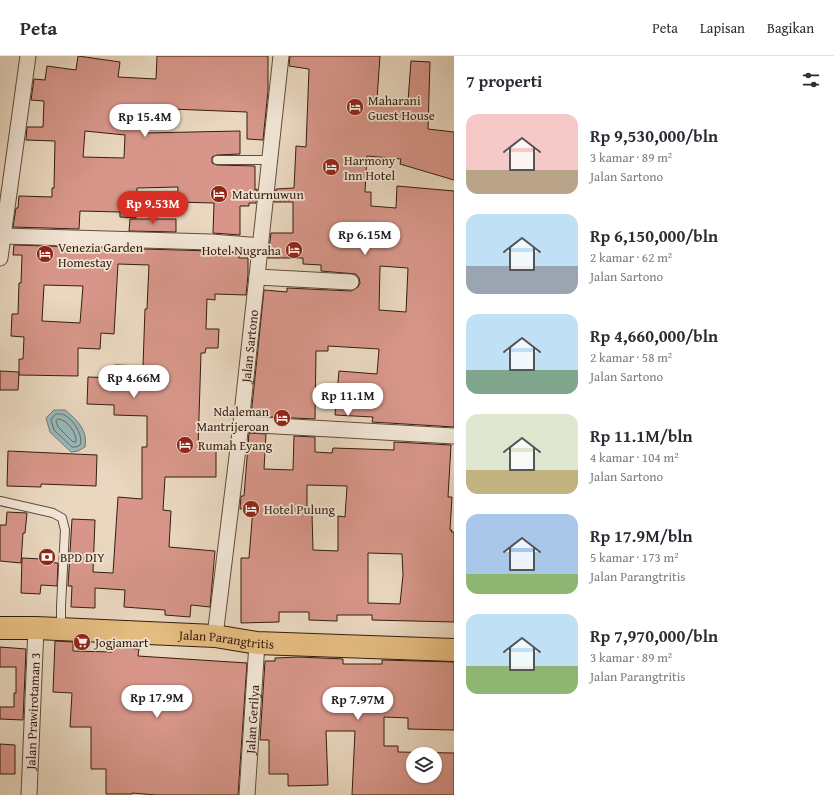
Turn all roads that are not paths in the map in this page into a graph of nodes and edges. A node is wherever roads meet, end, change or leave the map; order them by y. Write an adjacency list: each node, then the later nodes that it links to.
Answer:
1 (28, 56): 5 (street)
2 (281, 56): 4 (street, Jalan Sartono)
3 (218, 160): 4 (lane)
4 (270, 160): 6 (street, Jalan Sartono)
5 (3, 236): 6 (street); 7 (street)
6 (261, 246): 8 (street, Jalan Sartono)
7 (0, 258)
8 (257, 277): 9 (street); 10 (street, Jalan Sartono)
9 (351, 282)
10 (241, 424): 11 (street); 16 (street, Jalan Sartono)
11 (454, 436)
12 (0, 502): 15 (lane)
13 (0, 628): 14 (main road, Jalan Parangtritis)
14 (36, 628): 15 (main road, Jalan Parangtritis); 19 (street, Jalan Prawirotaman 3)
15 (61, 630): 16 (main road, Jalan Parangtritis)
16 (215, 636): 17 (main road, Jalan Parangtritis)
17 (257, 643): 18 (main road, Jalan Parangtritis); 20 (street, Jalan Gerilya)
18 (454, 650)
19 (29, 795)
20 (247, 795)

